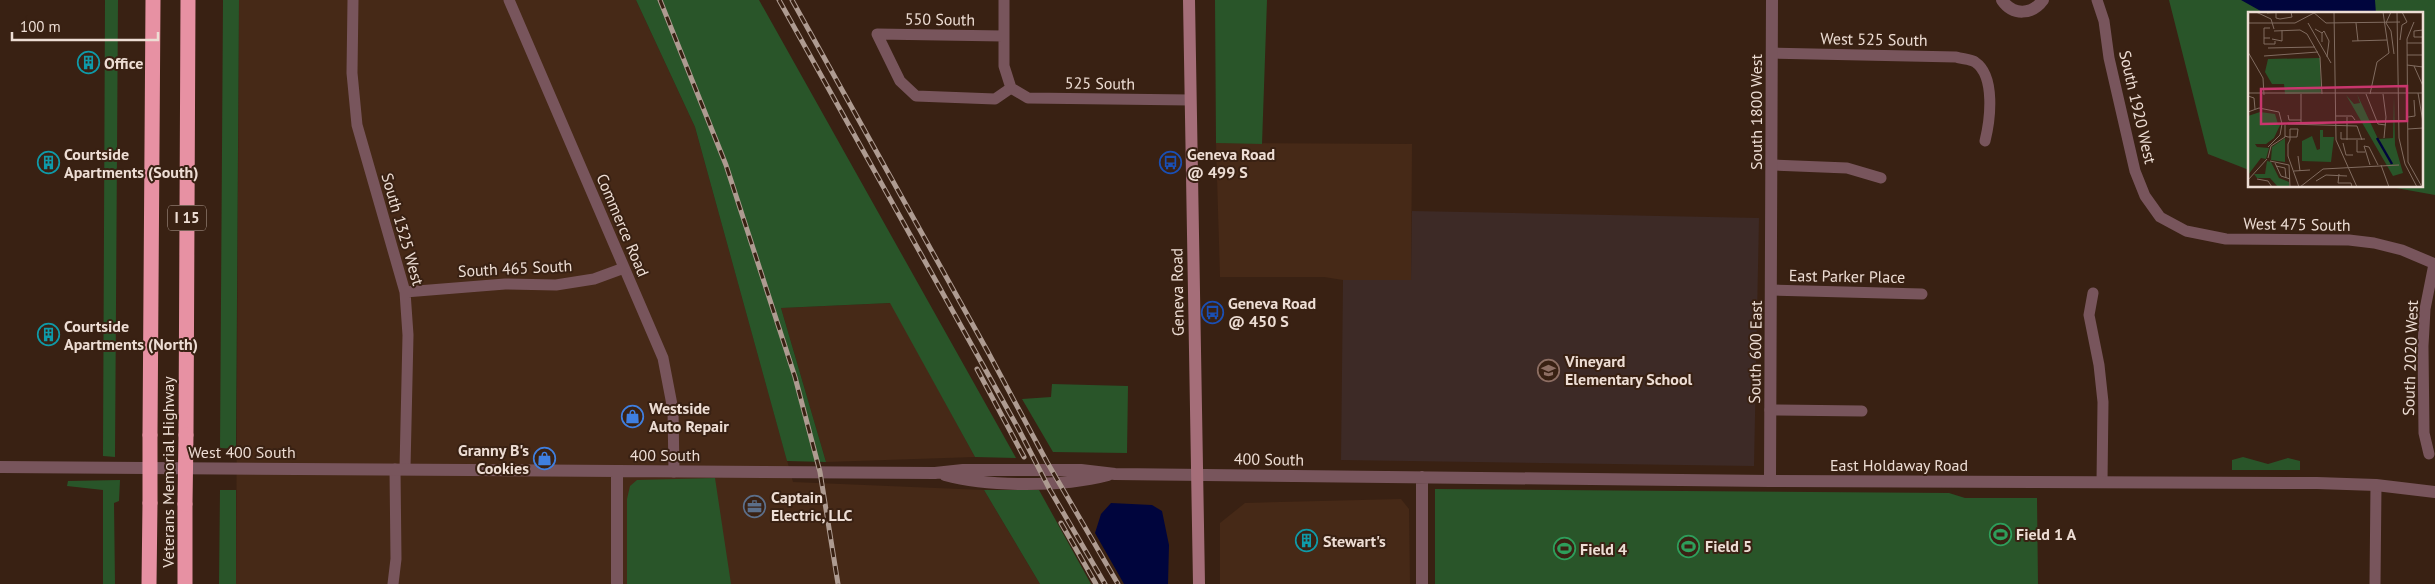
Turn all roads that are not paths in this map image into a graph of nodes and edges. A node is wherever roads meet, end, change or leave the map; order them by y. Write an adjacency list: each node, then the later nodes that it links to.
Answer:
1 (152, 0): 39 (highway, Veterans Memorial Highway / I 15, bridge)
2 (188, 0): 40 (highway, Veterans Memorial Highway / I 15, bridge)
3 (353, 0): 23 (street, South 1325 West)
4 (509, 0): 21 (street, Commerce Road)
5 (1004, 0): 11 (street)
6 (1189, 0): 14 (main road, Geneva Road)
7 (1772, 0): 12 (street, South 1800 West)
8 (2002, 0): 9 (street)
9 (2043, 0)
10 (2097, 0): 18 (street, South 1920 West)
11 (1003, 36): 13 (street); 13 (street, 550 South)
12 (1772, 53): 15 (street, West 525 South); 16 (street, South 1800 West)
13 (1011, 88): 14 (street, 525 South)
14 (1190, 100): 33 (main road, Geneva Road)
15 (1985, 141)
16 (1773, 165): 17 (street); 19 (street, South 1800 West)
17 (1881, 178)
18 (2160, 217): 20 (street, West 475 South)
19 (1772, 223): 22 (street, South 600 East)
20 (2435, 264): 28 (street, South 2020 West)
21 (624, 268): 23 (street, South 465 South); 32 (street, Commerce Road)
22 (1772, 290): 25 (street, East Parker Place); 26 (street, South 600 East)
23 (405, 292): 30 (street, South 1325 West)
24 (2092, 293): 36 (street)
25 (1922, 294)
26 (1770, 410): 27 (street); 35 (street, South 600 East)
27 (1862, 411)
28 (2429, 454)
29 (0, 467): 30 (street, West 400 South)
30 (400, 469): 31 (street, 400 South); 41 (street, South 1325 West)
31 (617, 471): 32 (street, 400 South); 42 (street)
32 (674, 472): 33 (street, 400 South)
33 (1197, 474): 34 (street, 400 South); 43 (main road, Geneva Road)
34 (1422, 477): 35 (street, East Holdaway Road); 44 (street)
35 (1770, 481): 36 (street, East Holdaway Road)
36 (2102, 482): 37 (street, East Holdaway Road)
37 (2376, 485): 38 (street); 45 (street)
38 (2435, 492)
39 (150, 584)
40 (185, 584)
41 (393, 584)
42 (617, 584)
43 (1199, 584)
44 (1422, 584)
45 (2375, 584)

